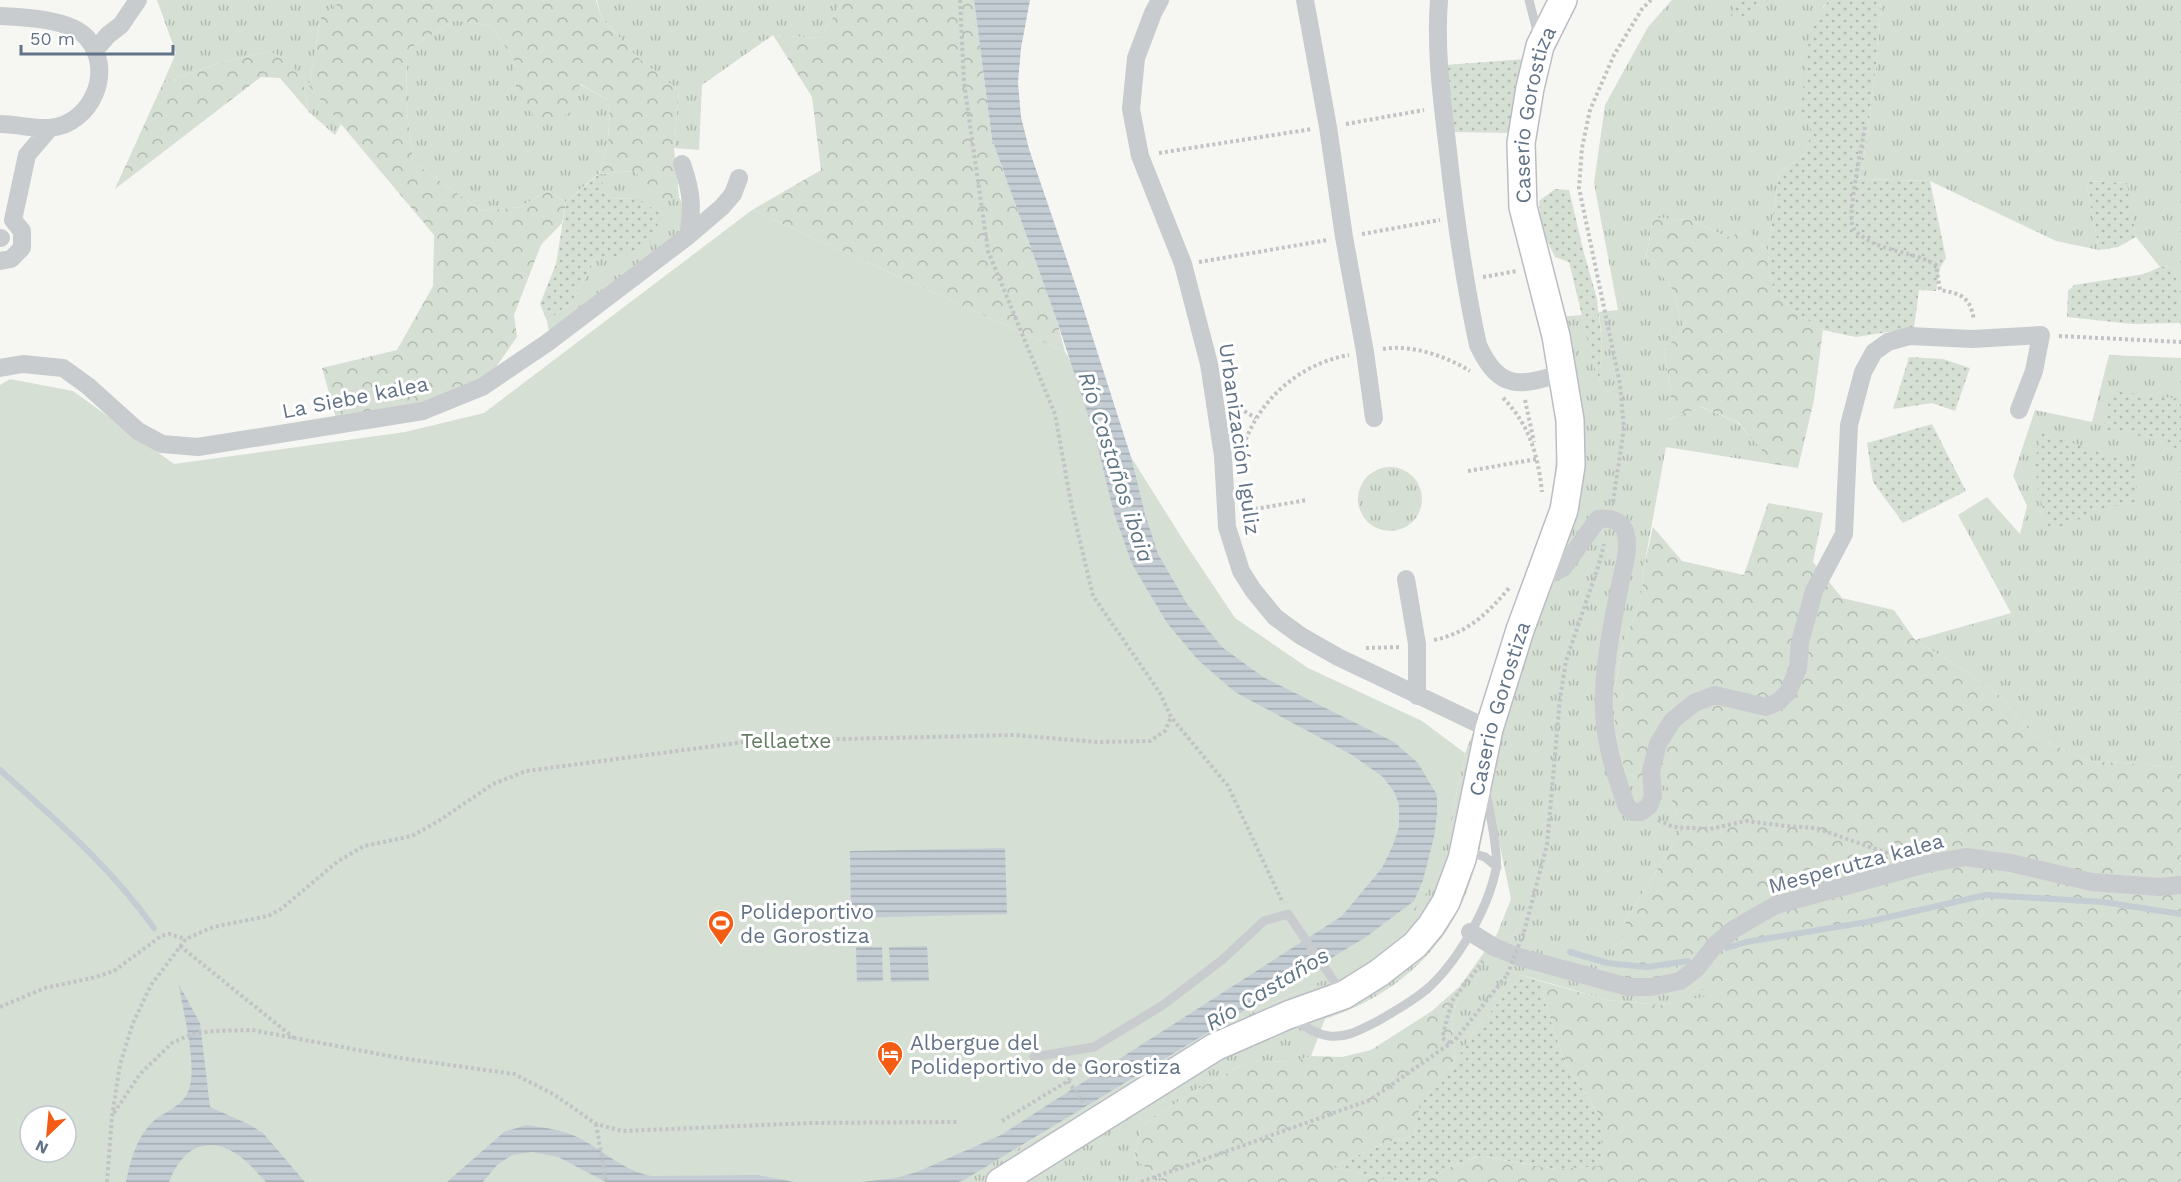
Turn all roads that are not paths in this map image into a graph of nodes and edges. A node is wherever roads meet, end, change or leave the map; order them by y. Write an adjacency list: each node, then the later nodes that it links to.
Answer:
1 (138, 0): 9 (street)
2 (1160, 0): 22 (street, Urbanización Iguliz)
3 (1305, 0): 19 (street)
4 (1439, 0): 17 (street)
5 (1529, 0): 8 (lane)
6 (1563, 0): 8 (street, Caserio Gorostiza)
7 (0, 16): 9 (street)
8 (1540, 46): 17 (street, Caserio Gorostiza)
9 (95, 50): 11 (street)
10 (0, 124): 11 (street)
11 (50, 128): 15 (street)
12 (682, 164): 14 (street)
13 (740, 178): 14 (street, La Siebe kalea)
14 (688, 236): 16 (street, La Siebe kalea)
15 (0, 261)
16 (0, 368)
17 (1563, 374): 21 (street, Caserio Gorostiza)
18 (2019, 410): 21 (street)
19 (1374, 418)
20 (1406, 579): 22 (street)
21 (1539, 579): 23 (street, Caserio Gorostiza)
22 (1417, 696): 23 (street, Urbanización Iguliz)
23 (1489, 729): 24 (street, Caserio Gorostiza)
24 (1481, 766): 25 (street, Caserio Gorostiza); 26 (lane)
25 (1462, 859): 26 (lane); 29 (street, Caserio Gorostiza)
26 (1497, 867): 28 (lane)
27 (2181, 885): 28 (street, Mesperutza kalea)
28 (1470, 932): 30 (lane)
29 (1344, 995): 30 (street, Caserio Gorostiza); 31 (lane)
30 (1288, 1015): 32 (street, Caserio Gorostiza)
31 (1034, 1057)
32 (1000, 1182)

